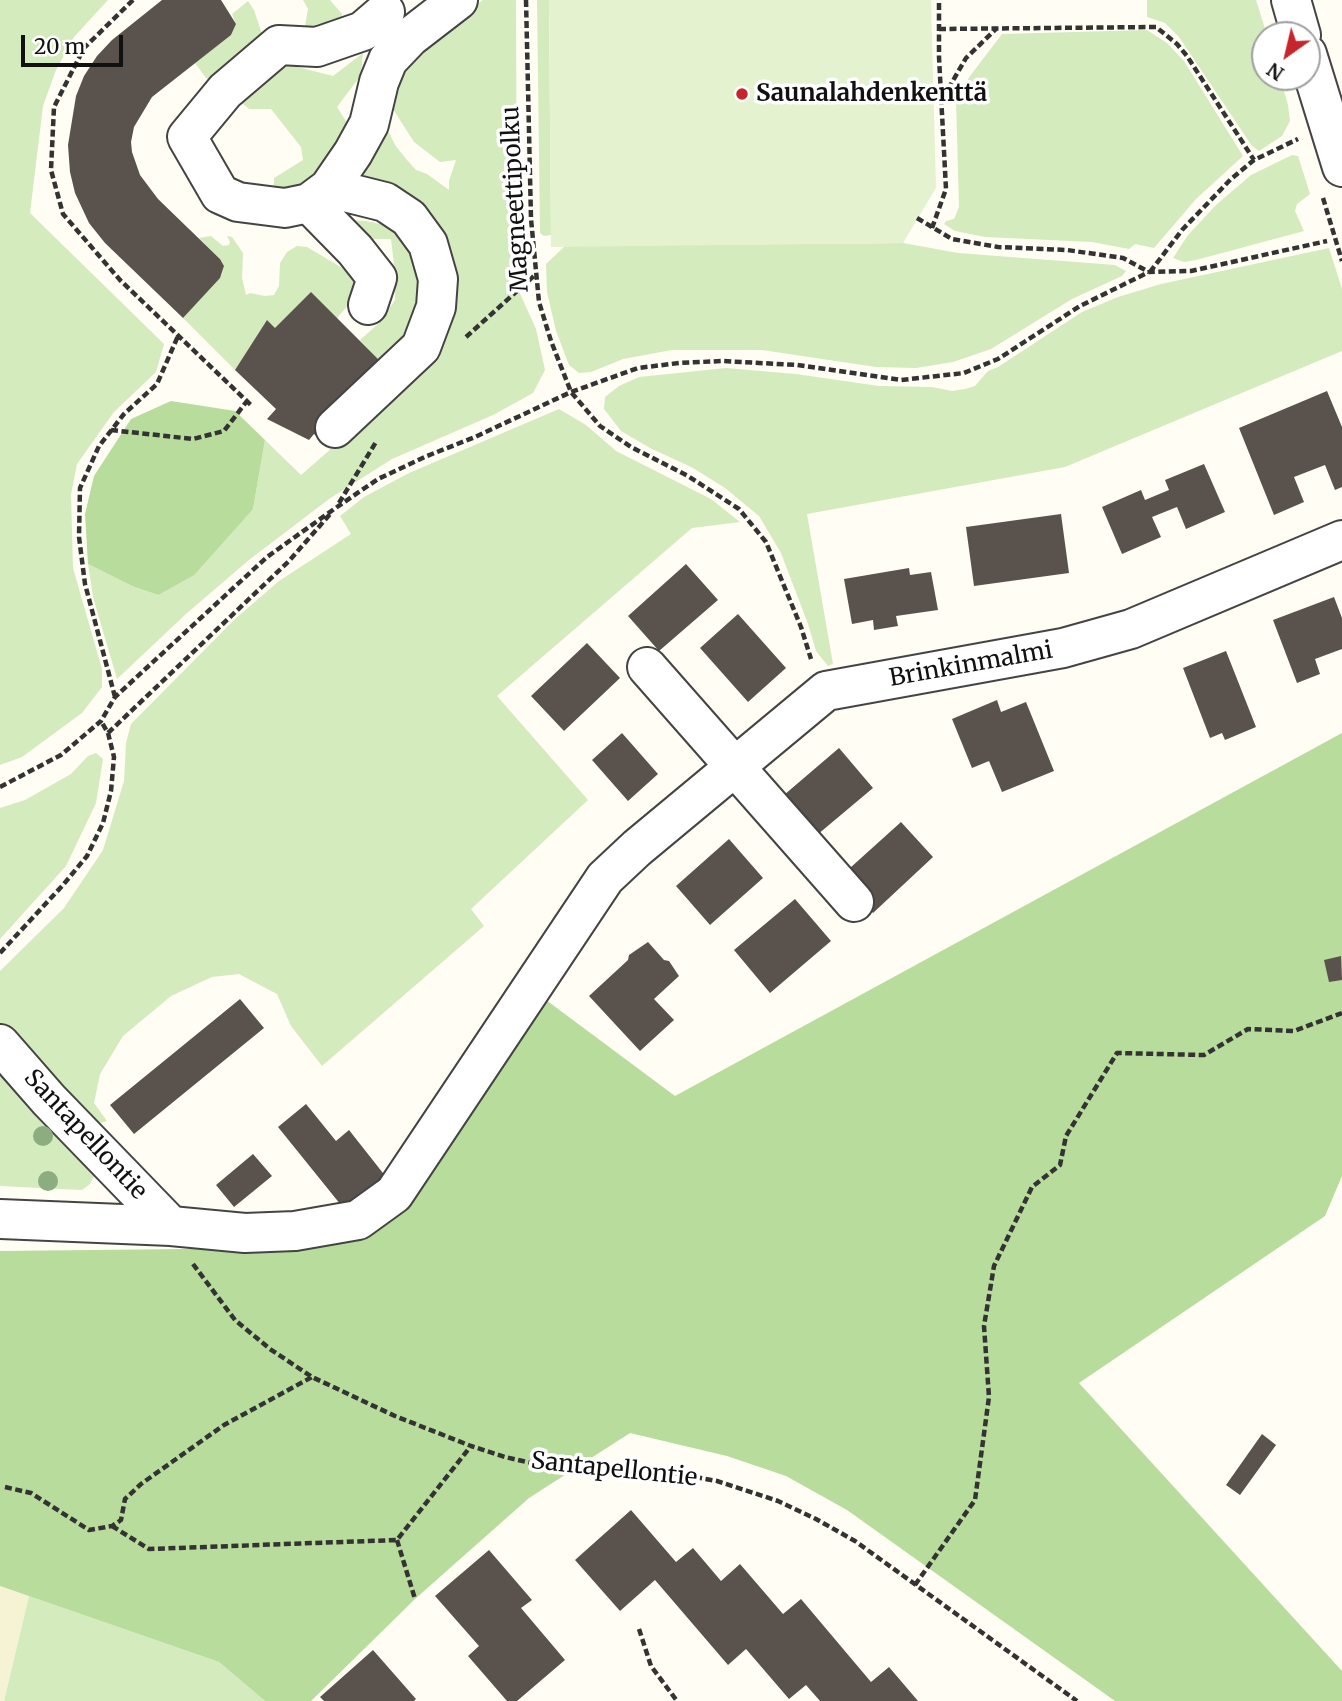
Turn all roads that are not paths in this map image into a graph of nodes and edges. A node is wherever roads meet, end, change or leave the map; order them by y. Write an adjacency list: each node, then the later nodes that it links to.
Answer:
1 (458, 0): 7 (street)
2 (1291, 0): 4 (street)
3 (385, 12): 7 (street)
4 (1297, 21)
5 (1318, 91): 6 (street)
6 (1342, 167)
7 (319, 196): 8 (street); 9 (street)
8 (368, 305)
9 (335, 428)
10 (1342, 540): 12 (street, Brinkinmalmi)
11 (647, 667): 12 (street)
12 (734, 768): 13 (street); 16 (street, Brinkinmalmi)
13 (854, 902)
14 (0, 1044): 16 (street, Santapellontie)
15 (0, 1219): 16 (street)
16 (171, 1226)

